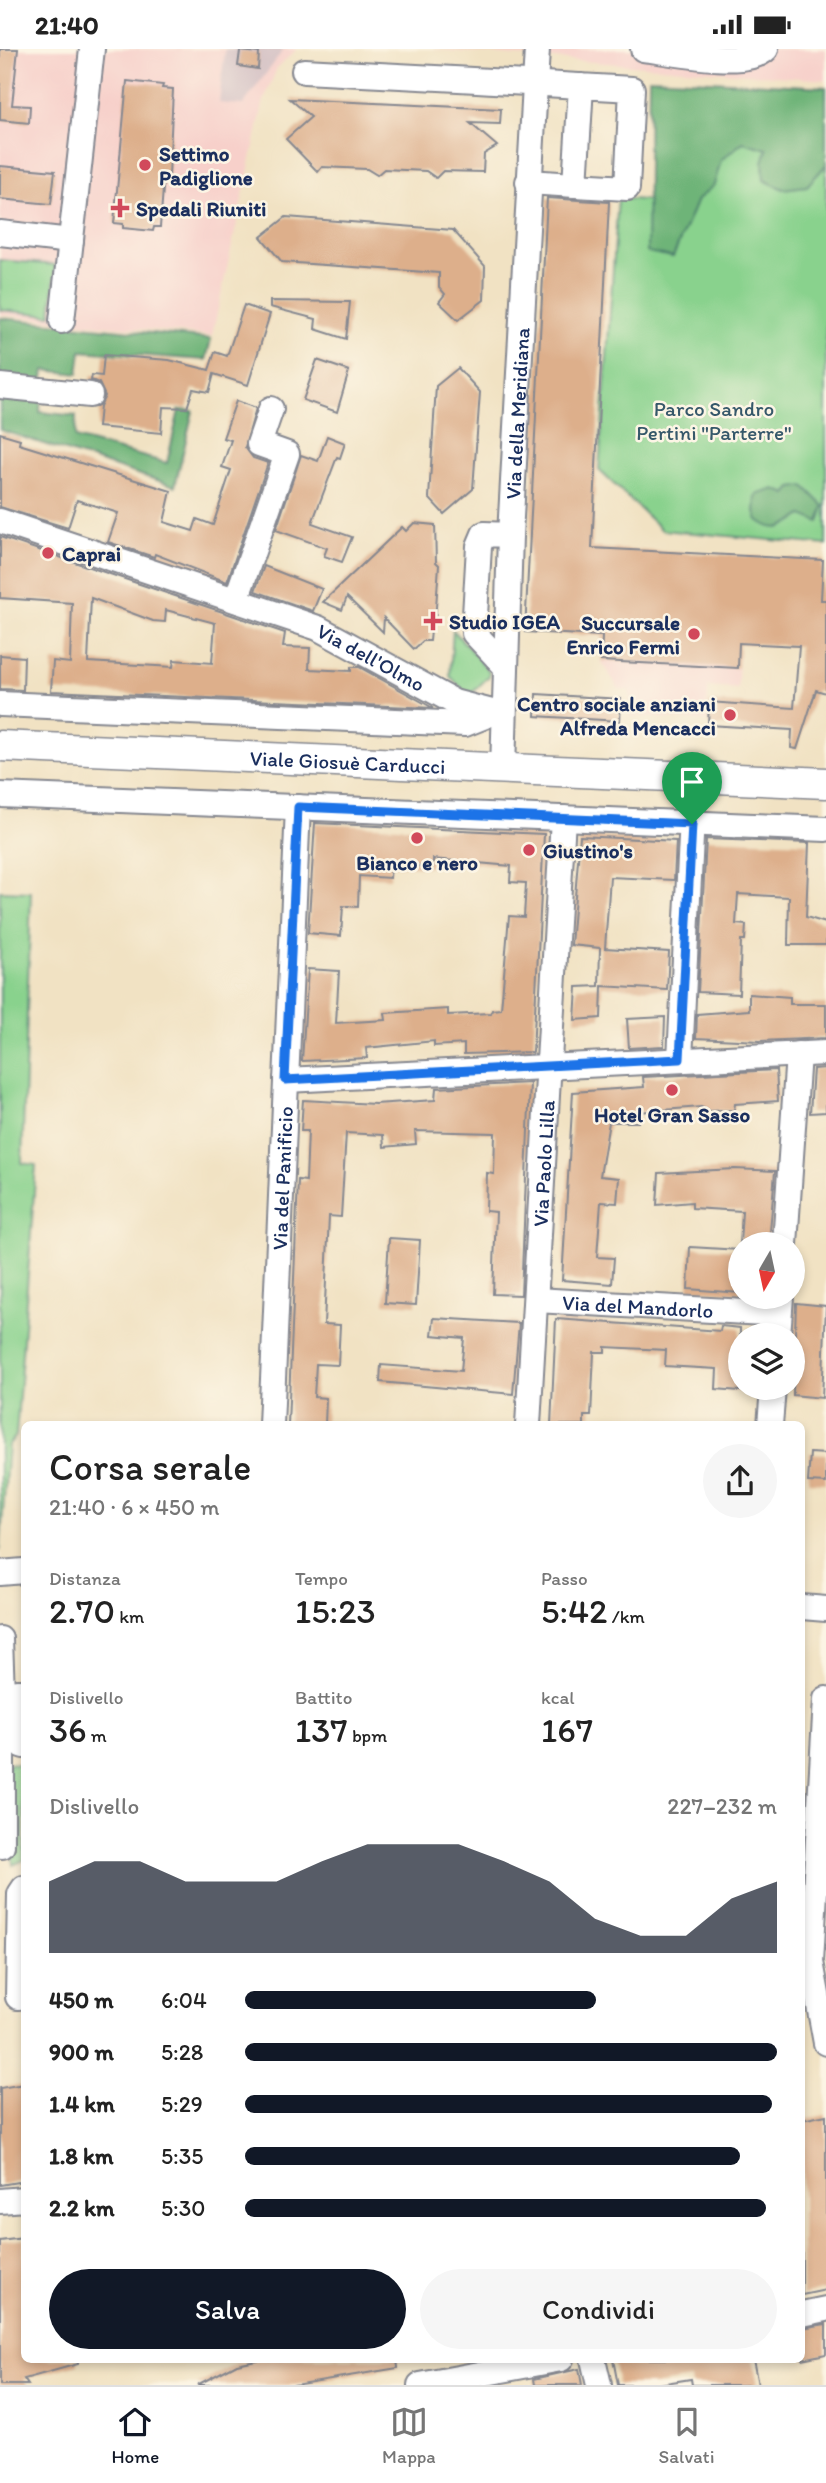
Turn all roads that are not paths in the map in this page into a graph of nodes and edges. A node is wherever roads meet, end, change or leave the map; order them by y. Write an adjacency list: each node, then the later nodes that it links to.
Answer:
1 (92, 49): 11 (street)
2 (643, 49): 3 (street)
3 (766, 49)
4 (537, 53): 6 (street, Via della Meridiana)
5 (304, 71): 6 (street)
6 (544, 84): 7 (street); 8 (street, Via della Meridiana)
7 (581, 86): 9 (street); 9 (street)
8 (535, 183): 9 (street); 19 (street, Via della Meridiana)
9 (575, 185)
10 (0, 233): 11 (street)
11 (71, 241): 12 (street)
12 (62, 321)
13 (0, 386): 14 (street)
14 (90, 395)
15 (271, 409): 17 (street)
16 (0, 521): 17 (street, Via dell'Olmo)
17 (236, 600): 19 (street, Via dell'Olmo)
18 (0, 704): 19 (street, Viale Giosuè Carducci)
19 (498, 714): 21 (street, Via della Meridiana)
20 (0, 746): 21 (main road, Viale Giosuè Carducci)
21 (503, 770): 22 (main road, Viale Giosuè Carducci)
22 (694, 777): 23 (main road, Viale Giosuè Carducci); 27 (street)
23 (826, 783)
24 (0, 795): 25 (street)
25 (298, 807): 26 (street); 33 (street, Via del Panificio)
26 (563, 818): 27 (street); 32 (street, Via Paolo Lilla)
27 (692, 824): 28 (street); 31 (street)
28 (825, 835)
29 (826, 1053): 30 (street)
30 (798, 1054): 31 (street); 34 (street)
31 (680, 1059): 32 (street)
32 (550, 1066): 33 (street); 35 (street, Via Paolo Lilla)
33 (285, 1080): 38 (street, Via del Panificio)
34 (786, 1232)
35 (536, 1300): 36 (street, Via del Mandorlo); 39 (street, Via Paolo Lilla)
36 (779, 1315)
37 (773, 1400): 40 (street)
38 (271, 1421)
39 (528, 1421)
40 (771, 1421)
41 (21, 1571): 42 (street)
42 (0, 1573)
43 (805, 1607): 44 (street)
44 (826, 1609)
45 (0, 1639): 46 (street)
46 (10, 1685): 48 (street); 50 (street)
47 (826, 1699): 49 (street)
48 (21, 1745)
49 (809, 1828): 52 (street)
50 (2, 1846)
51 (15, 1891): 53 (street)
52 (813, 1970): 54 (street)
53 (14, 2000)
54 (826, 2043)
55 (21, 2199): 56 (street)
56 (0, 2201)
57 (826, 2309): 58 (street)
58 (805, 2313)
59 (539, 2363): 61 (street)
60 (594, 2363): 62 (street)
61 (421, 2385)
62 (599, 2385)

